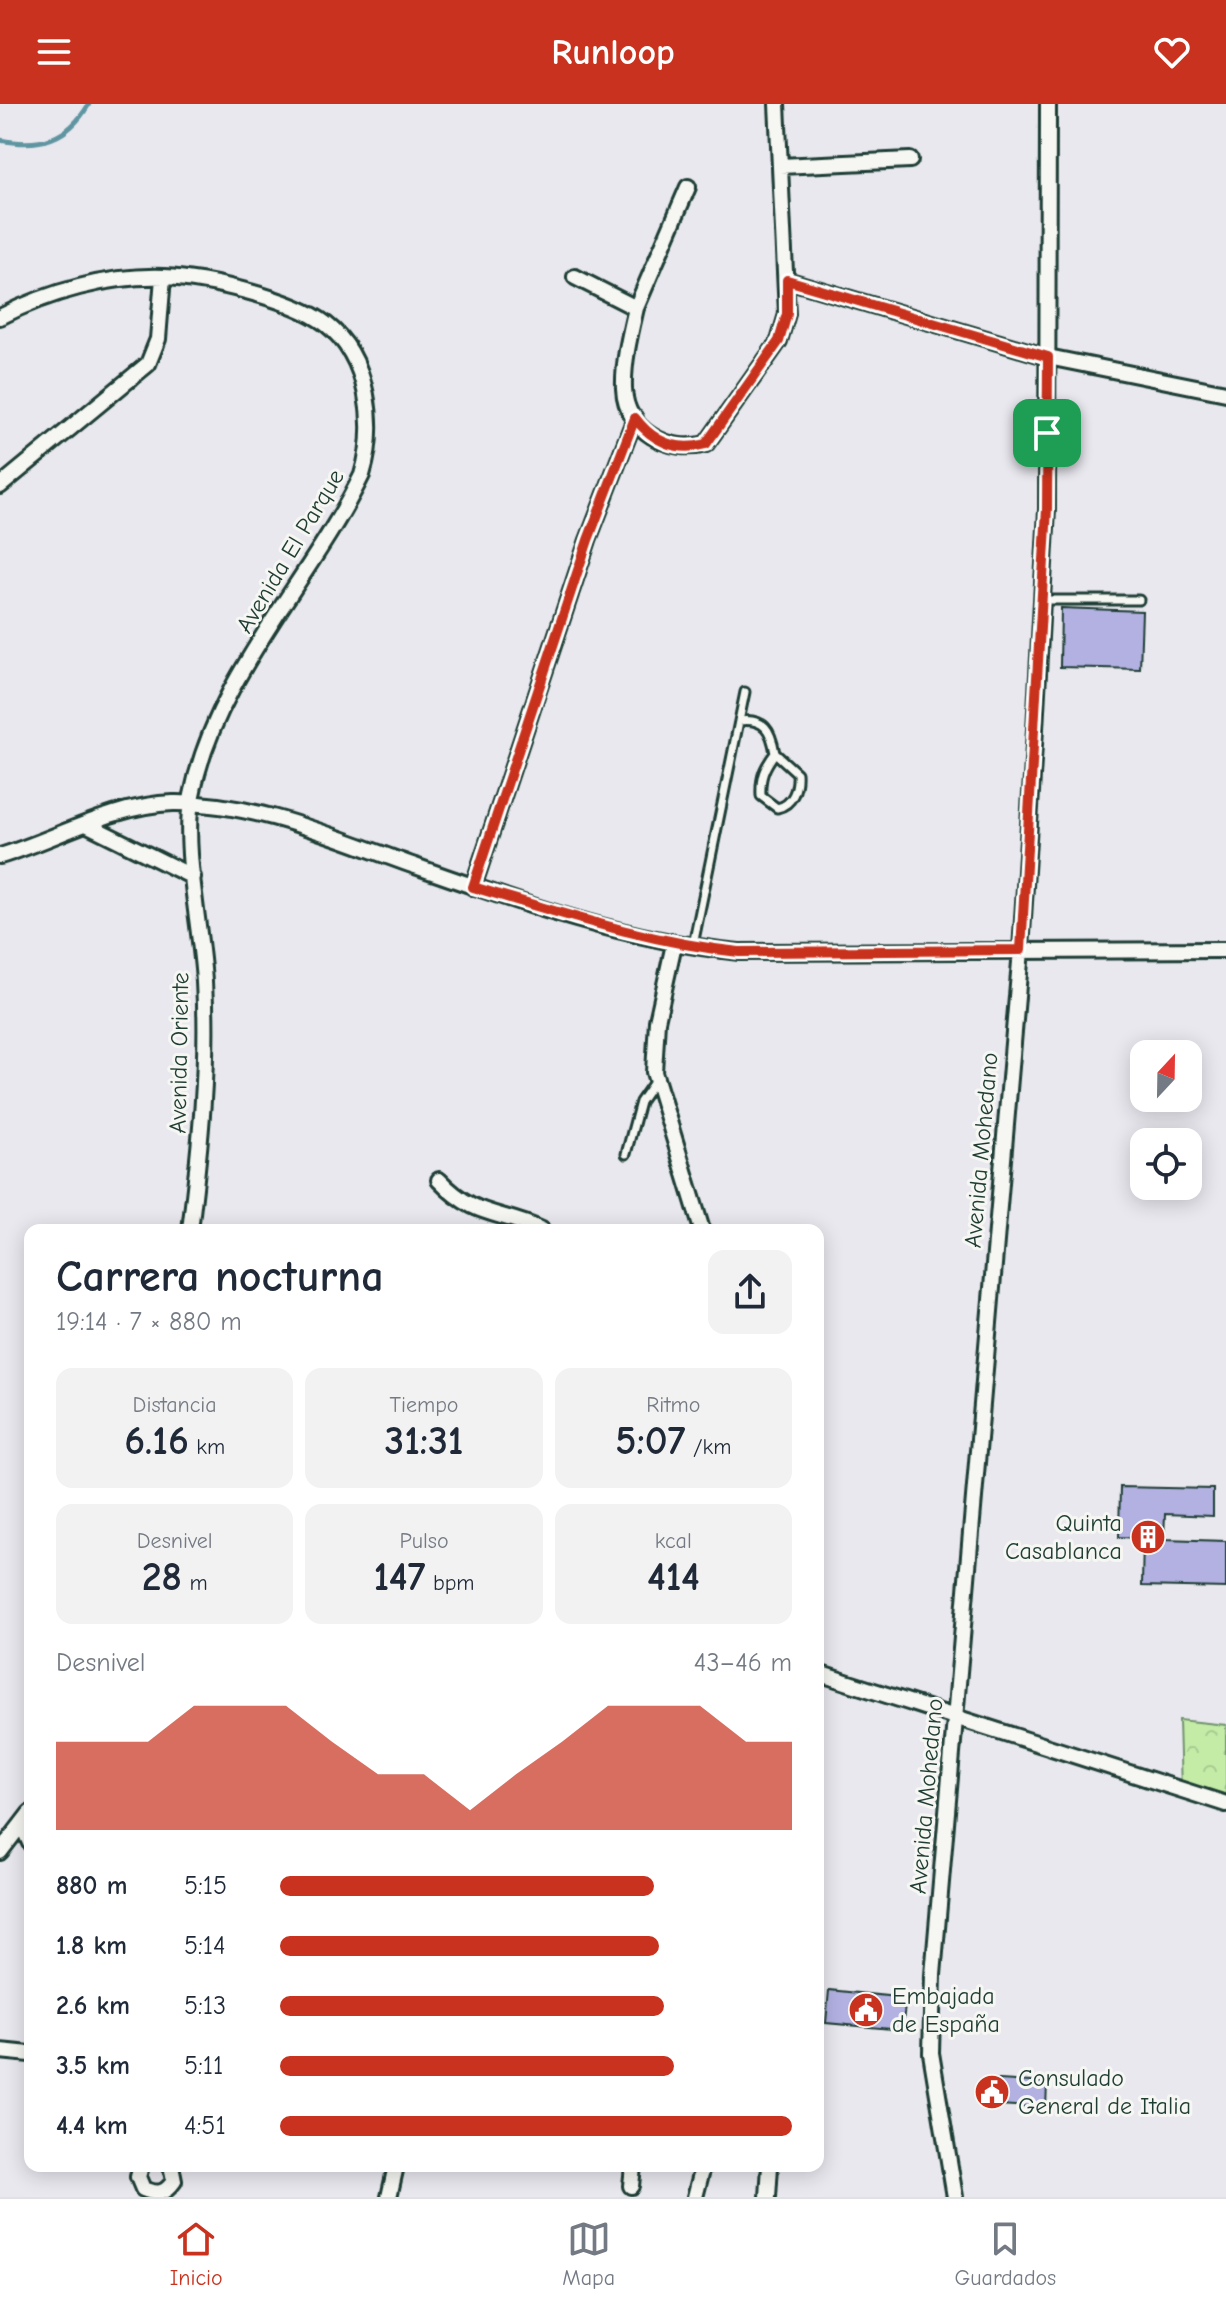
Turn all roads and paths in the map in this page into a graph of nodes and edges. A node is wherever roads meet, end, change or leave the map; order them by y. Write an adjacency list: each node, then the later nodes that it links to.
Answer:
1 (777, 104): 4 (street)
2 (1048, 104): 11 (street, Avenida Mohedano)
3 (910, 160): 4 (street)
4 (780, 166): 8 (street)
5 (688, 187): 9 (street)
6 (163, 277): 10 (street, Avenida El Parque); 14 (street); 20 (street, Avenida El Parque)
7 (575, 277): 9 (street)
8 (787, 280): 11 (street); 13 (street)
9 (636, 308): 13 (street)
10 (0, 317)
11 (1048, 357): 12 (street); 15 (street, Avenida Mohedano)
12 (1226, 393)
13 (635, 418): 24 (street)
14 (0, 486)
15 (1042, 600): 16 (lane); 27 (street, Avenida Mohedano)
16 (1139, 600)
17 (745, 692): 18 (lane)
18 (739, 721): 19 (lane); 26 (lane)
19 (775, 753): 19 (lane)
20 (190, 805): 21 (street); 23 (street, Avenida Oriente); 24 (street)
21 (86, 824): 22 (street); 23 (street)
22 (0, 856)
23 (193, 877): 32 (street, Avenida Oriente)
24 (473, 887): 25 (street)
25 (674, 944): 26 (street); 29 (street)
26 (693, 947): 27 (street)
27 (1021, 950): 28 (street); 36 (street, Avenida Mohedano)
28 (1226, 950)
29 (656, 1079): 30 (lane); 34 (street)
30 (626, 1154)
31 (439, 1180): 33 (street)
32 (191, 1224)
33 (521, 1224)
34 (700, 1224)
35 (824, 1675): 36 (street)
36 (954, 1715): 37 (street); 52 (street, Avenida Mohedano)
37 (1226, 1804)
38 (24, 1822): 39 (street)
39 (0, 1852)
40 (0, 2051): 41 (street)
41 (24, 2053)
42 (139, 2172): 43 (street)
43 (172, 2172)
44 (395, 2172): 49 (street)
45 (632, 2172): 48 (street)
46 (701, 2172): 50 (street)
47 (766, 2172): 51 (street)
48 (631, 2186)
49 (389, 2197)
50 (695, 2197)
51 (768, 2197)
52 (955, 2197)

